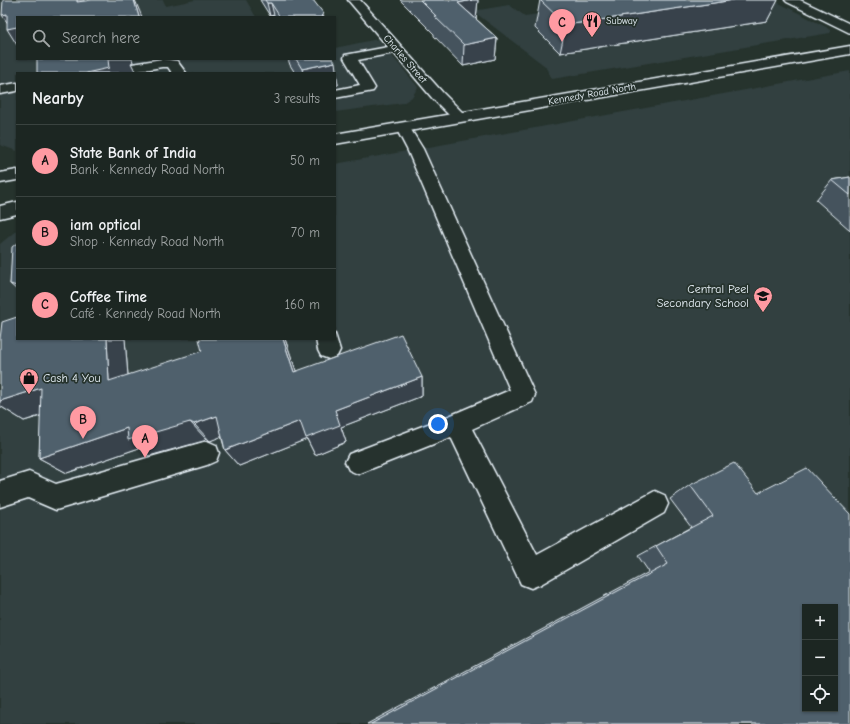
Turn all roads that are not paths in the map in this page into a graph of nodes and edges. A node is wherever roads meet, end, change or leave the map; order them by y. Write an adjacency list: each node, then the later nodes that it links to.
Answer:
1 (354, 0): 4 (main road, Charles Street)
2 (790, 0): 3 (main road)
3 (850, 29)
4 (397, 49): 10 (main road); 11 (main road, Charles Street)
5 (850, 50): 11 (main road, Kennedy Road North)
6 (108, 72): 7 (main road)
7 (178, 72)
8 (16, 87): 9 (main road)
9 (0, 90)
10 (336, 94)
11 (459, 117): 12 (main road, Kennedy Road North)
12 (403, 128): 13 (main road, Kennedy Road North); 18 (main road)
13 (336, 139)
14 (16, 175): 15 (main road)
15 (0, 178)
16 (16, 208): 17 (main road)
17 (0, 212)
18 (458, 424): 20 (main road); 22 (main road)
19 (207, 453): 21 (main road)
20 (358, 462)
21 (0, 494)
22 (655, 504)

